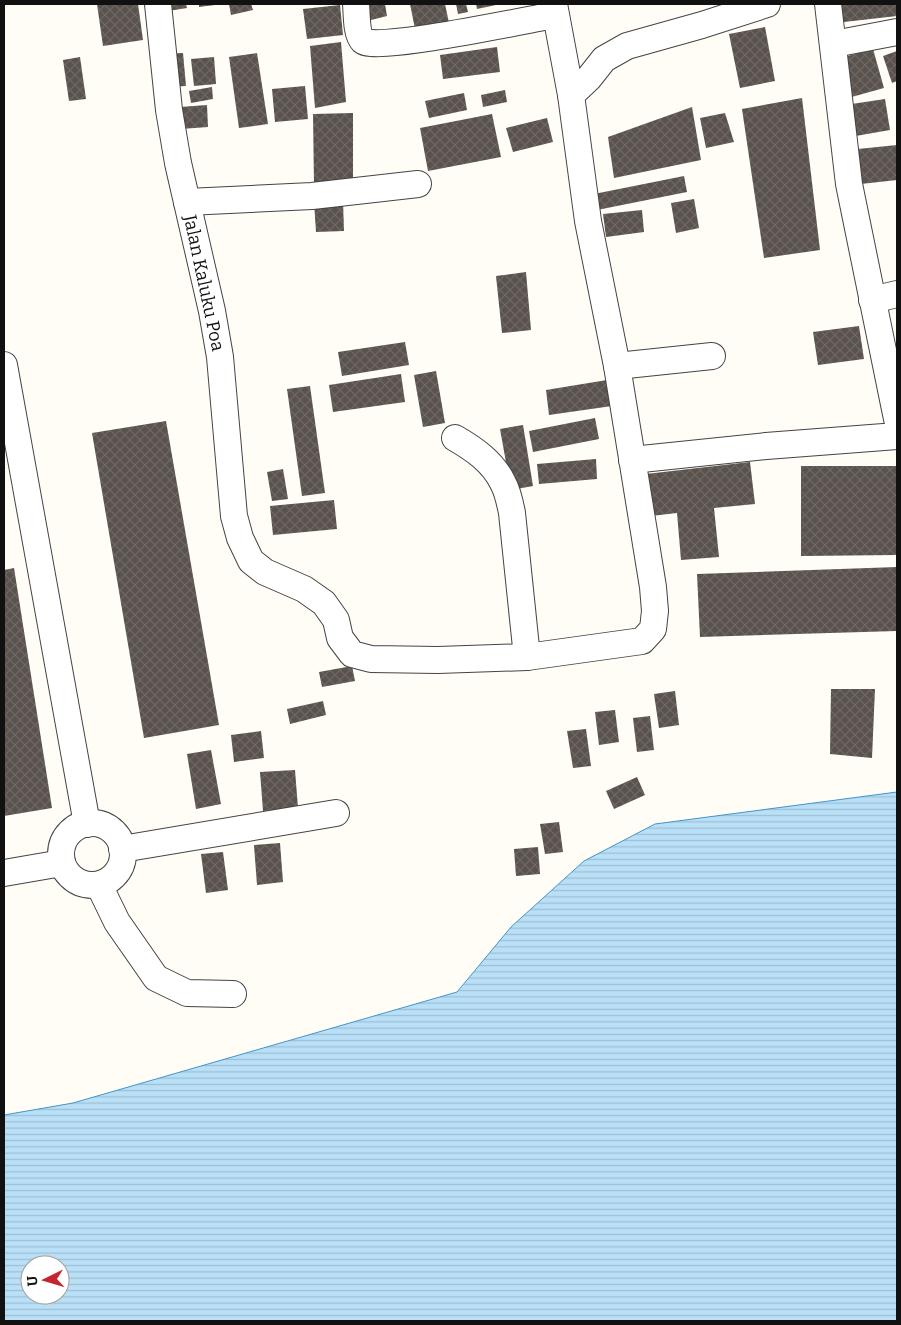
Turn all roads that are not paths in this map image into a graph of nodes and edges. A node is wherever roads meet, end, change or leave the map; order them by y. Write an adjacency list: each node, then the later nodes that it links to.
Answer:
1 (158, 4): 10 (street, Jalan Kaluku Poa)
2 (356, 4): 5 (street)
3 (767, 4): 8 (street)
4 (828, 4): 7 (street)
5 (554, 9): 8 (street)
6 (897, 32): 7 (street)
7 (834, 44): 12 (street)
8 (571, 95): 15 (street)
9 (418, 184): 10 (street)
10 (187, 202): 19 (street, Jalan Kaluku Poa)
11 (897, 294): 12 (street)
12 (872, 300): 16 (street)
13 (712, 356): 15 (street)
14 (4, 365): 21 (street)
15 (617, 366): 18 (street)
16 (897, 423): 18 (street)
17 (455, 438): 19 (street)
18 (632, 460): 19 (street)
19 (527, 657)
20 (336, 813): 22 (street)
21 (87, 824): 22 (street); 23 (street)
22 (122, 849): 25 (street)
23 (62, 864): 24 (street); 25 (street)
24 (4, 872)
25 (99, 885): 26 (street)
26 (233, 994)

